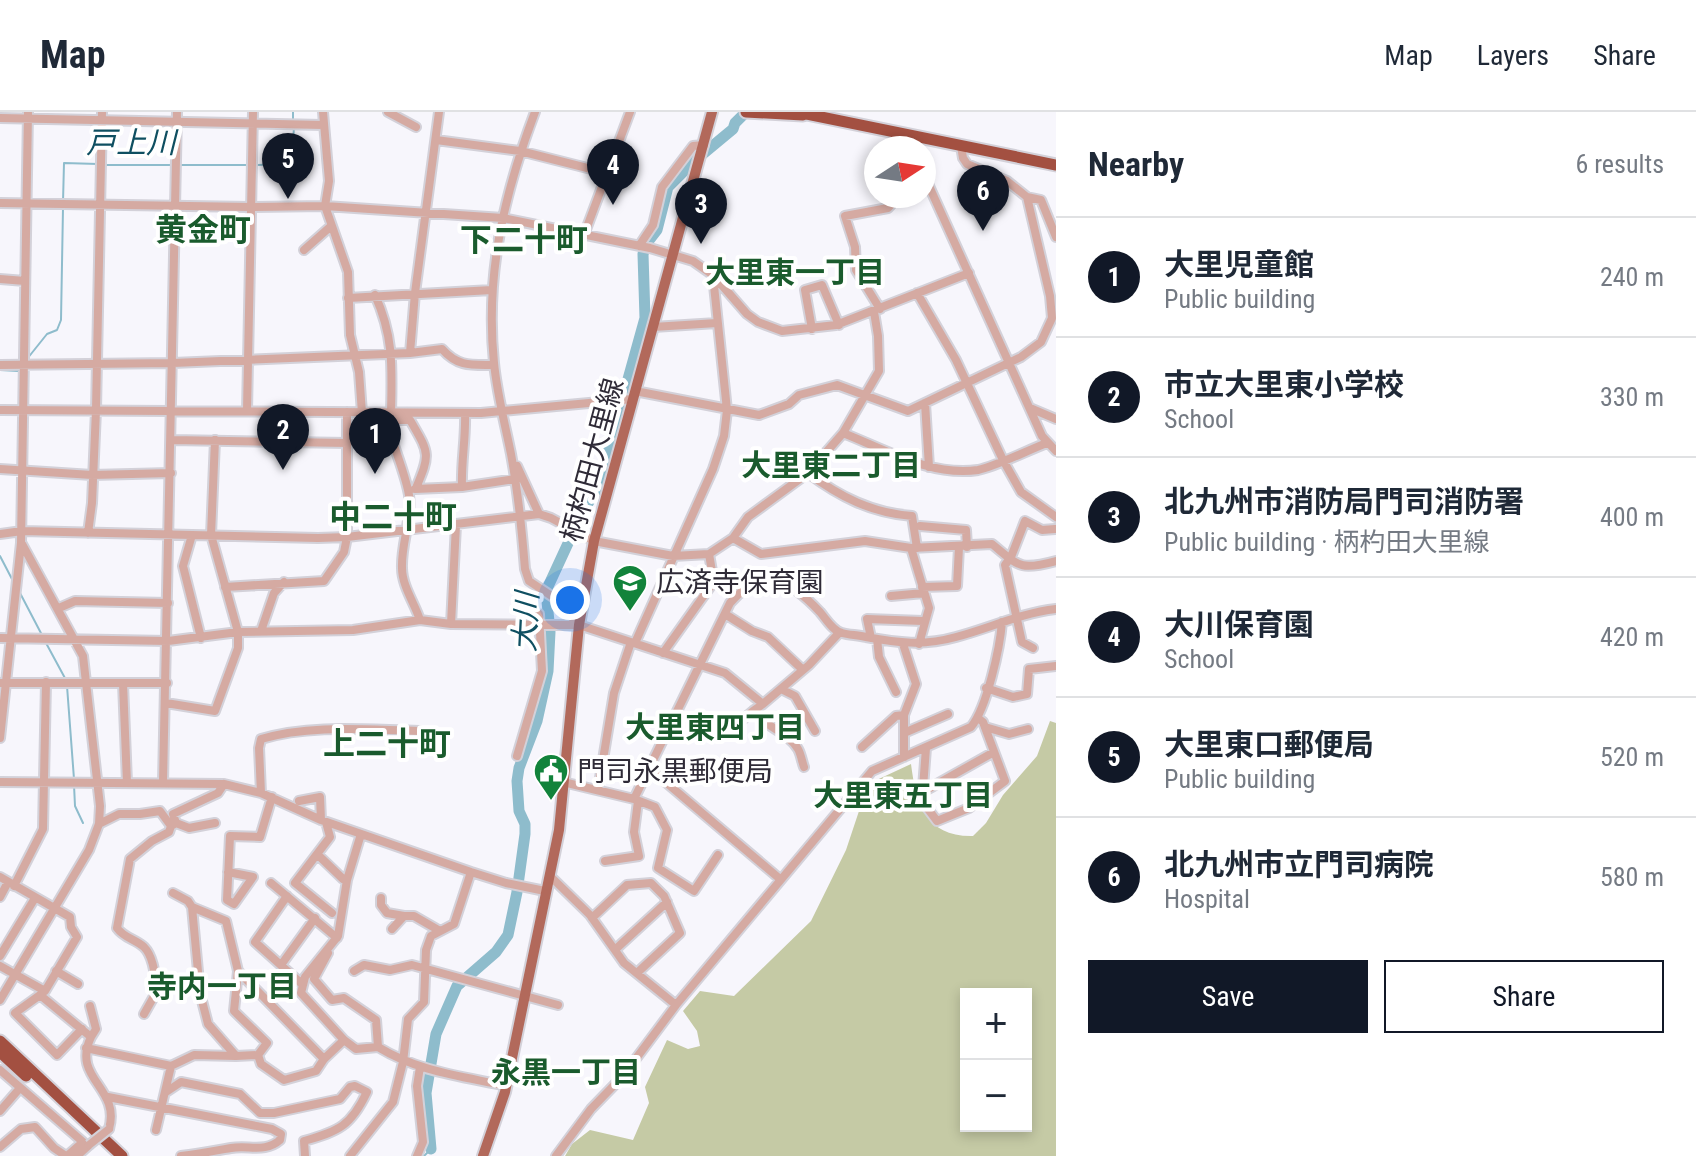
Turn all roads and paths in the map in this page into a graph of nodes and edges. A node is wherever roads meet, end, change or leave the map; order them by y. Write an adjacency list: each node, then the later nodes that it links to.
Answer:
1 (177, 112): 14 (street)
2 (253, 112): 15 (street)
3 (323, 112): 16 (street)
4 (388, 112): 17 (street)
5 (439, 112): 19 (street)
6 (535, 112): 23 (street)
7 (630, 112): 25 (street)
8 (712, 112): 21 (main road, 柄杓田大里線)
9 (748, 112): 10 (highway)
10 (811, 114): 18 (highway)
11 (27, 116): 12 (street); 13 (street); 28 (street)
12 (102, 117): 14 (street); 29 (street)
13 (0, 118)
14 (177, 124): 15 (street); 31 (street)
15 (253, 124): 16 (street); 33 (street)
16 (323, 125): 32 (street)
17 (416, 127)
18 (890, 136)
19 (436, 140): 23 (street); 35 (street)
20 (936, 144): 22 (highway)
21 (704, 145): 40 (street); 42 (main road, 柄杓田大里線)
22 (961, 146): 24 (highway); 26 (street)
23 (520, 151): 25 (street); 36 (street)
24 (1056, 165)
25 (607, 173): 38 (street)
26 (1027, 197): 39 (street); 62 (street)
27 (0, 203): 28 (street)
28 (26, 203): 29 (street); 46 (street)
29 (101, 205): 31 (street); 64 (street)
30 (936, 205): 43 (street)
31 (177, 206): 33 (street); 61 (street)
32 (325, 206): 33 (street); 35 (street); 37 (street)
33 (251, 207): 60 (street)
34 (888, 208): 52 (street)
35 (426, 211): 36 (street); 48 (street)
36 (503, 218): 38 (street); 47 (street)
37 (330, 227): 41 (street); 51 (street)
38 (584, 235): 40 (street)
39 (1056, 237)
40 (643, 247): 42 (street)
41 (304, 250)
42 (674, 254): 44 (street); 55 (main road, 柄杓田大里線)
43 (969, 273): 49 (street); 62 (street)
44 (713, 275): 53 (street); 56 (street)
45 (0, 279): 46 (street)
46 (25, 281): 66 (street)
47 (492, 290): 48 (street); 65 (street)
48 (415, 293): 50 (street); 58 (street)
49 (917, 293): 52 (street); 67 (street)
50 (375, 295): 51 (street); 57 (street)
51 (348, 298): 59 (street)
52 (877, 310): 54 (street); 69 (street)
53 (717, 323): 55 (street); 75 (street)
54 (839, 325): 56 (street); 56 (street)
55 (653, 327): 68 (main road, 柄杓田大里線)
56 (812, 329)
57 (393, 353): 58 (street); 59 (street); 82 (street)
58 (410, 353): 65 (street)
59 (355, 355): 60 (street); 80 (street)
60 (249, 360): 61 (street); 77 (street)
61 (173, 363): 64 (street); 76 (street)
62 (1010, 363): 67 (street); 71 (street)
63 (0, 365): 66 (street)
64 (97, 365): 66 (street); 74 (street)
65 (494, 365): 79 (street)
66 (24, 366): 73 (street)
67 (966, 383): 70 (street); 91 (street)
68 (634, 395): 75 (street); 79 (street); 117 (main road, 柄杓田大里線)
69 (864, 395): 70 (street); 75 (street); 84 (street)
70 (925, 403): 92 (street)
71 (1030, 408): 83 (street); 88 (street)
72 (0, 410): 73 (street)
73 (24, 410): 74 (street); 94 (street)
74 (96, 410): 76 (street); 97 (street)
75 (727, 410): 122 (street)
76 (171, 411): 77 (street); 85 (street)
77 (247, 411): 78 (street)
78 (347, 412): 80 (street); 87 (street)
79 (502, 412): 81 (street); 90 (street)
80 (362, 413): 82 (street)
81 (465, 413): 82 (street); 99 (street)
82 (386, 415): 100 (street); 101 (street)
83 (1056, 419)
84 (843, 433): 92 (street); 96 (street)
85 (172, 440): 86 (street); 95 (street)
86 (215, 440): 87 (street); 114 (street)
87 (348, 443): 115 (street)
88 (1047, 443): 89 (street); 91 (street)
89 (1056, 451)
90 (511, 455): 98 (street); 102 (street)
91 (1003, 460): 92 (street); 103 (street)
92 (929, 467)
93 (0, 469): 94 (street)
94 (23, 470): 97 (street); 109 (street)
95 (171, 473): 97 (street); 112 (street)
96 (808, 473): 116 (street); 120 (street)
97 (92, 475): 110 (street)
98 (515, 479): 99 (street); 104 (street)
99 (462, 487): 100 (street)
100 (416, 488): 101 (street)
101 (409, 500): 107 (street)
102 (539, 514): 104 (street); 117 (street)
103 (1054, 516): 108 (street)
104 (520, 517): 105 (street); 140 (street)
105 (456, 525): 107 (street); 138 (street)
106 (920, 526): 119 (street)
107 (407, 529): 115 (street); 135 (street)
108 (1056, 530): 123 (street)
109 (22, 531): 110 (street); 111 (street); 118 (street)
110 (88, 533): 112 (street)
111 (0, 534)
112 (169, 534): 113 (street); 129 (street)
113 (192, 535): 114 (street); 145 (street)
114 (211, 535): 115 (street); 126 (street)
115 (347, 537): 125 (street)
116 (733, 538): 120 (street); 121 (street)
117 (594, 541): 122 (street); 140 (main road, 柄杓田大里線)
118 (21, 543): 130 (street); 148 (street)
119 (963, 547): 120 (street); 123 (street); 127 (street)
120 (914, 548): 127 (street)
121 (709, 554): 122 (street); 154 (street)
122 (673, 556): 150 (street)
123 (1007, 559): 124 (street); 134 (street)
124 (1056, 561)
125 (284, 582): 126 (street); 141 (street)
126 (225, 587): 142 (street)
127 (923, 590): 128 (street); 136 (street)
128 (891, 596)
129 (168, 603): 130 (street); 149 (street)
130 (59, 608): 147 (street)
131 (1056, 609): 134 (street)
132 (539, 614): 139 (street)
133 (725, 614): 143 (street); 156 (street); 157 (street)
134 (1017, 617): 137 (street); 153 (street)
135 (420, 620): 138 (street); 141 (street)
136 (923, 621): 146 (street); 152 (street)
137 (1002, 622): 152 (street); 163 (street)
138 (451, 624): 139 (street)
139 (540, 624): 140 (street); 182 (street)
140 (579, 625): 150 (street); 189 (main road, 柄杓田大里線)
141 (261, 631): 142 (street)
142 (238, 632): 145 (street); 166 (street)
143 (839, 633): 146 (street); 157 (street)
144 (0, 638): 148 (street)
145 (201, 638): 149 (street)
146 (874, 638): 151 (street); 165 (street)
147 (75, 639): 148 (street); 149 (street); 159 (street)
148 (12, 640): 162 (street)
149 (168, 641): 161 (street)
150 (633, 643): 154 (street); 193 (street)
151 (903, 644): 152 (street); 170 (street)
152 (919, 644)
153 (1033, 648)
154 (663, 653): 156 (street)
155 (1056, 666): 163 (street)
156 (700, 667): 167 (street); 185 (street)
157 (803, 670): 164 (street)
158 (46, 682): 159 (street); 162 (street); 190 (street)
159 (87, 682): 160 (street); 187 (street)
160 (123, 683): 161 (street); 191 (street)
161 (167, 683): 166 (street)
162 (3, 684): 178 (street)
163 (986, 688): 171 (street)
164 (781, 689): 167 (street); 176 (street)
165 (896, 692)
166 (166, 703): 188 (street)
167 (763, 704): 168 (street)
168 (753, 711): 175 (street); 184 (street)
169 (948, 714): 177 (street)
170 (904, 715): 177 (street); 179 (street)
171 (978, 718): 172 (street); 180 (street)
172 (985, 727): 173 (street); 181 (street)
173 (1028, 729)
174 (419, 731): 194 (street)
175 (729, 731)
176 (815, 731)
177 (904, 733): 183 (street)
178 (0, 738)
179 (862, 747)
180 (926, 748): 183 (street); 195 (street)
181 (994, 752): 195 (street); 195 (street)
182 (517, 756)
183 (904, 757): 211 (street)
184 (804, 767)
185 (649, 768): 197 (street); 211 (street)
186 (0, 782): 190 (street)
187 (96, 782): 190 (street); 191 (street); 201 (street)
188 (163, 782): 191 (street); 192 (street)
189 (563, 782): 193 (street); 209 (main road, 柄杓田大里線)
190 (45, 783): 212 (street)
191 (127, 783)
192 (224, 784): 194 (street); 202 (street)
193 (598, 790): 197 (street)
194 (261, 793): 196 (street)
195 (921, 793)
196 (272, 797): 199 (street); 207 (street)
197 (636, 800): 205 (street); 206 (street)
198 (299, 801): 199 (street)
199 (324, 821): 203 (street); 204 (street)
200 (215, 823): 202 (street)
201 (99, 824): 202 (street); 222 (street)
202 (174, 825): 247 (street)
203 (361, 834): 208 (street); 229 (street)
204 (317, 854): 210 (street); 223 (street)
205 (718, 855)
206 (605, 861)
207 (228, 872)
208 (471, 872): 214 (street); 228 (street)
209 (550, 876): 214 (main road, 柄杓田大里線); 226 (street)
210 (343, 879)
211 (780, 879): 245 (street)
212 (7, 882): 217 (street); 218 (street)
213 (271, 883): 216 (street)
214 (545, 891): 242 (main road, 柄杓田大里線)
215 (173, 893): 221 (street)
216 (287, 896): 225 (street); 232 (street)
217 (0, 897)
218 (35, 898): 222 (street); 231 (street)
219 (381, 898): 224 (street)
220 (667, 902): 226 (street); 230 (street); 238 (street)
221 (192, 907): 236 (street); 255 (street)
222 (55, 909): 235 (street); 239 (street)
223 (332, 913)
224 (404, 916): 227 (street); 228 (street)
225 (315, 918): 229 (street); 232 (street)
226 (592, 918): 238 (street)
227 (392, 929)
228 (440, 931): 234 (street)
229 (338, 936): 241 (street); 252 (street)
230 (618, 947)
231 (0, 956)
232 (281, 965): 241 (street)
233 (0, 966): 239 (street)
234 (426, 969): 237 (street); 242 (street); 257 (street)
235 (56, 971): 239 (street); 240 (street)
236 (238, 971): 254 (street); 256 (street)
237 (354, 971)
238 (637, 973): 245 (street)
239 (15, 975): 243 (street)
240 (78, 984)
241 (303, 985): 250 (street)
242 (525, 997): 244 (street); 261 (main road, 柄杓田大里線)
243 (0, 1000)
244 (558, 1005)
245 (676, 1005): 280 (street)
246 (90, 1006): 249 (street)
247 (144, 1014)
248 (82, 1029): 248 (street); 249 (street)
249 (91, 1037): 253 (street)
250 (344, 1040): 252 (street); 256 (street)
251 (1, 1046): 273 (highway); 274 (highway)
252 (378, 1047): 257 (street)
253 (86, 1048): 258 (street); 264 (street)
254 (258, 1055): 255 (street); 256 (street)
255 (236, 1056): 258 (street)
256 (324, 1059)
257 (403, 1062): 259 (street); 269 (street)
258 (171, 1066): 263 (street)
259 (420, 1067): 261 (street); 278 (street)
260 (0, 1070): 262 (street)
261 (507, 1086): 279 (main road, 柄杓田大里線)
262 (20, 1088): 266 (street); 271 (street)
263 (166, 1092): 265 (street); 276 (street)
264 (108, 1097): 265 (street); 272 (street, bridge)
265 (163, 1109): 267 (street); 270 (street)
266 (0, 1111)
267 (156, 1130)
268 (0, 1147): 271 (street)
269 (353, 1152): 277 (street)
270 (223, 1153): 275 (street)
271 (67, 1156)
272 (77, 1156)
273 (111, 1156)
274 (122, 1156)
275 (181, 1156)
276 (305, 1156)
277 (364, 1156)
278 (417, 1156)
279 (483, 1156)
280 (556, 1156)

